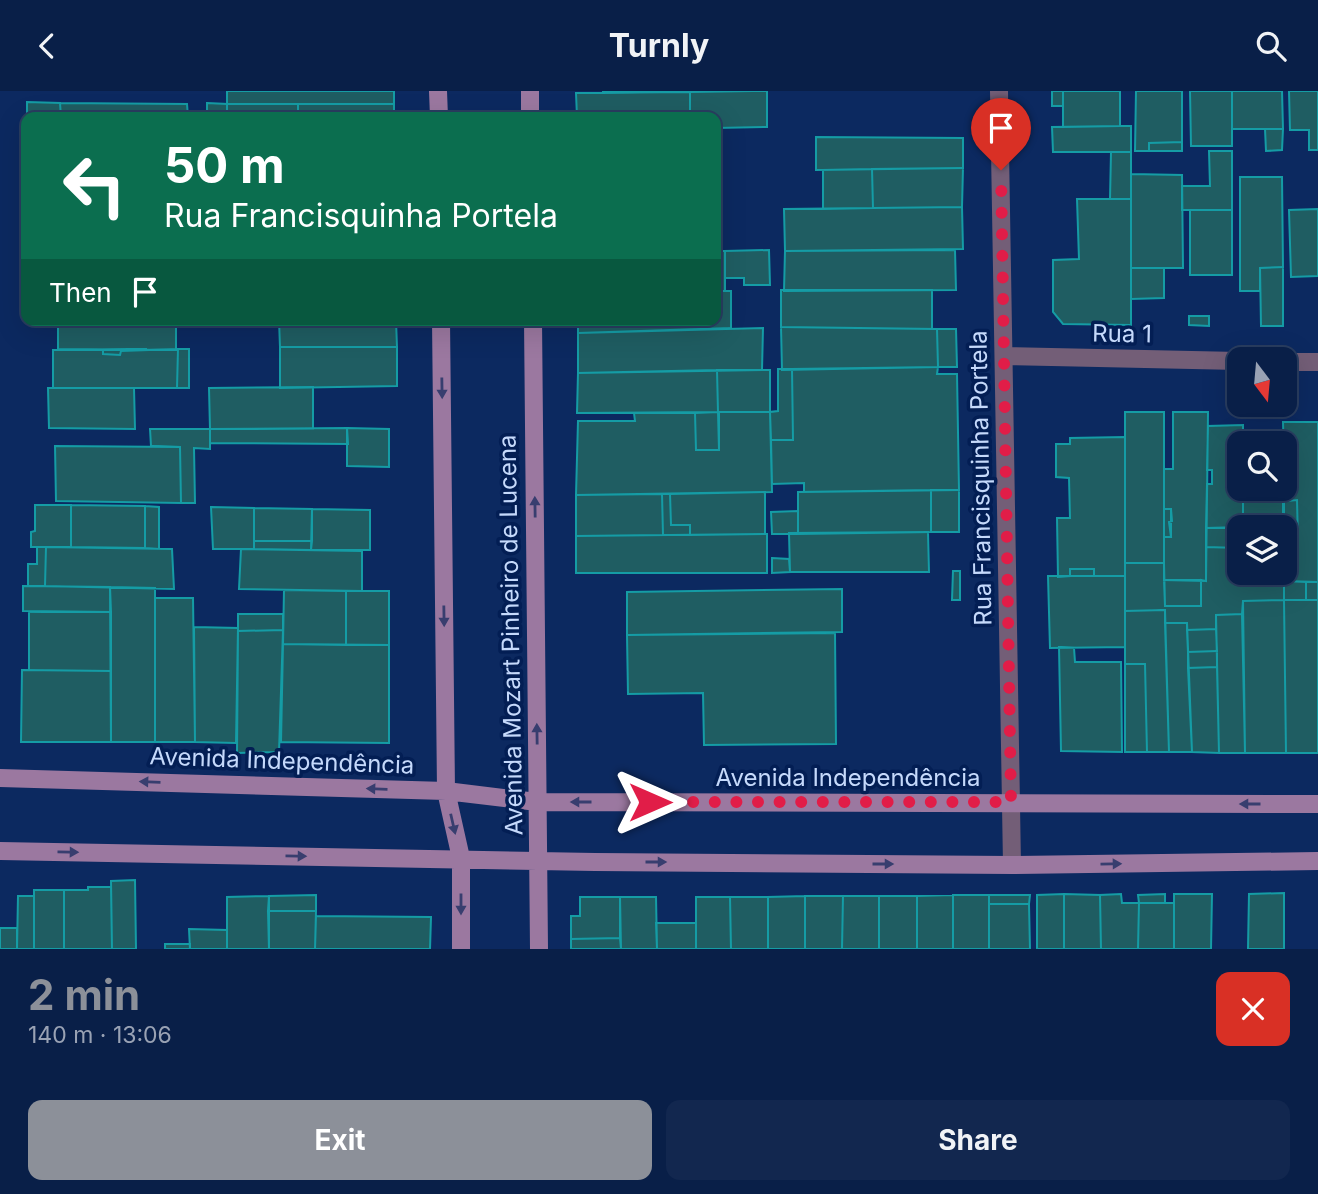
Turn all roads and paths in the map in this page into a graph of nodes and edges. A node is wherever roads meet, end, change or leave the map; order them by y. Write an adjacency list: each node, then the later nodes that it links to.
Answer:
1 (438, 91): 4 (main road)
2 (530, 91): 5 (main road)
3 (999, 91): 8 (street, Rua Francisquinha Portela)
4 (439, 112)
5 (530, 112)
6 (441, 326): 13 (main road, one-way to 13)
7 (533, 326): 14 (main road, Avenida Mozart Pinheiro de Lucena, one-way to 7)
8 (1004, 356): 9 (street, Rua 1); 15 (street, Rua Francisquinha Portela)
9 (1227, 361)
10 (1297, 362): 11 (street)
11 (1318, 362)
12 (0, 778): 13 (main road, Avenida Independência, one-way to 12)
13 (446, 791): 14 (main road, Avenida Independência); 18 (main road, one-way to 18)
14 (537, 802): 15 (main road, Avenida Independência, one-way to 14); 19 (main road, Avenida Mozart Pinheiro de Lucena)
15 (1011, 802): 16 (main road, Avenida Independência, one-way to 15); 21 (street, Rua Francisquinha Portela)
16 (1318, 804)
17 (0, 851): 18 (main road, one-way to 18)
18 (461, 858): 19 (main road); 22 (main road, one-way to 22)
19 (538, 861): 21 (main road, one-way to 21); 23 (main road, Avenida Mozart Pinheiro de Lucena)
20 (1318, 861): 21 (main road, one-way to 20)
21 (1012, 865)
22 (461, 949)
23 (539, 949)

